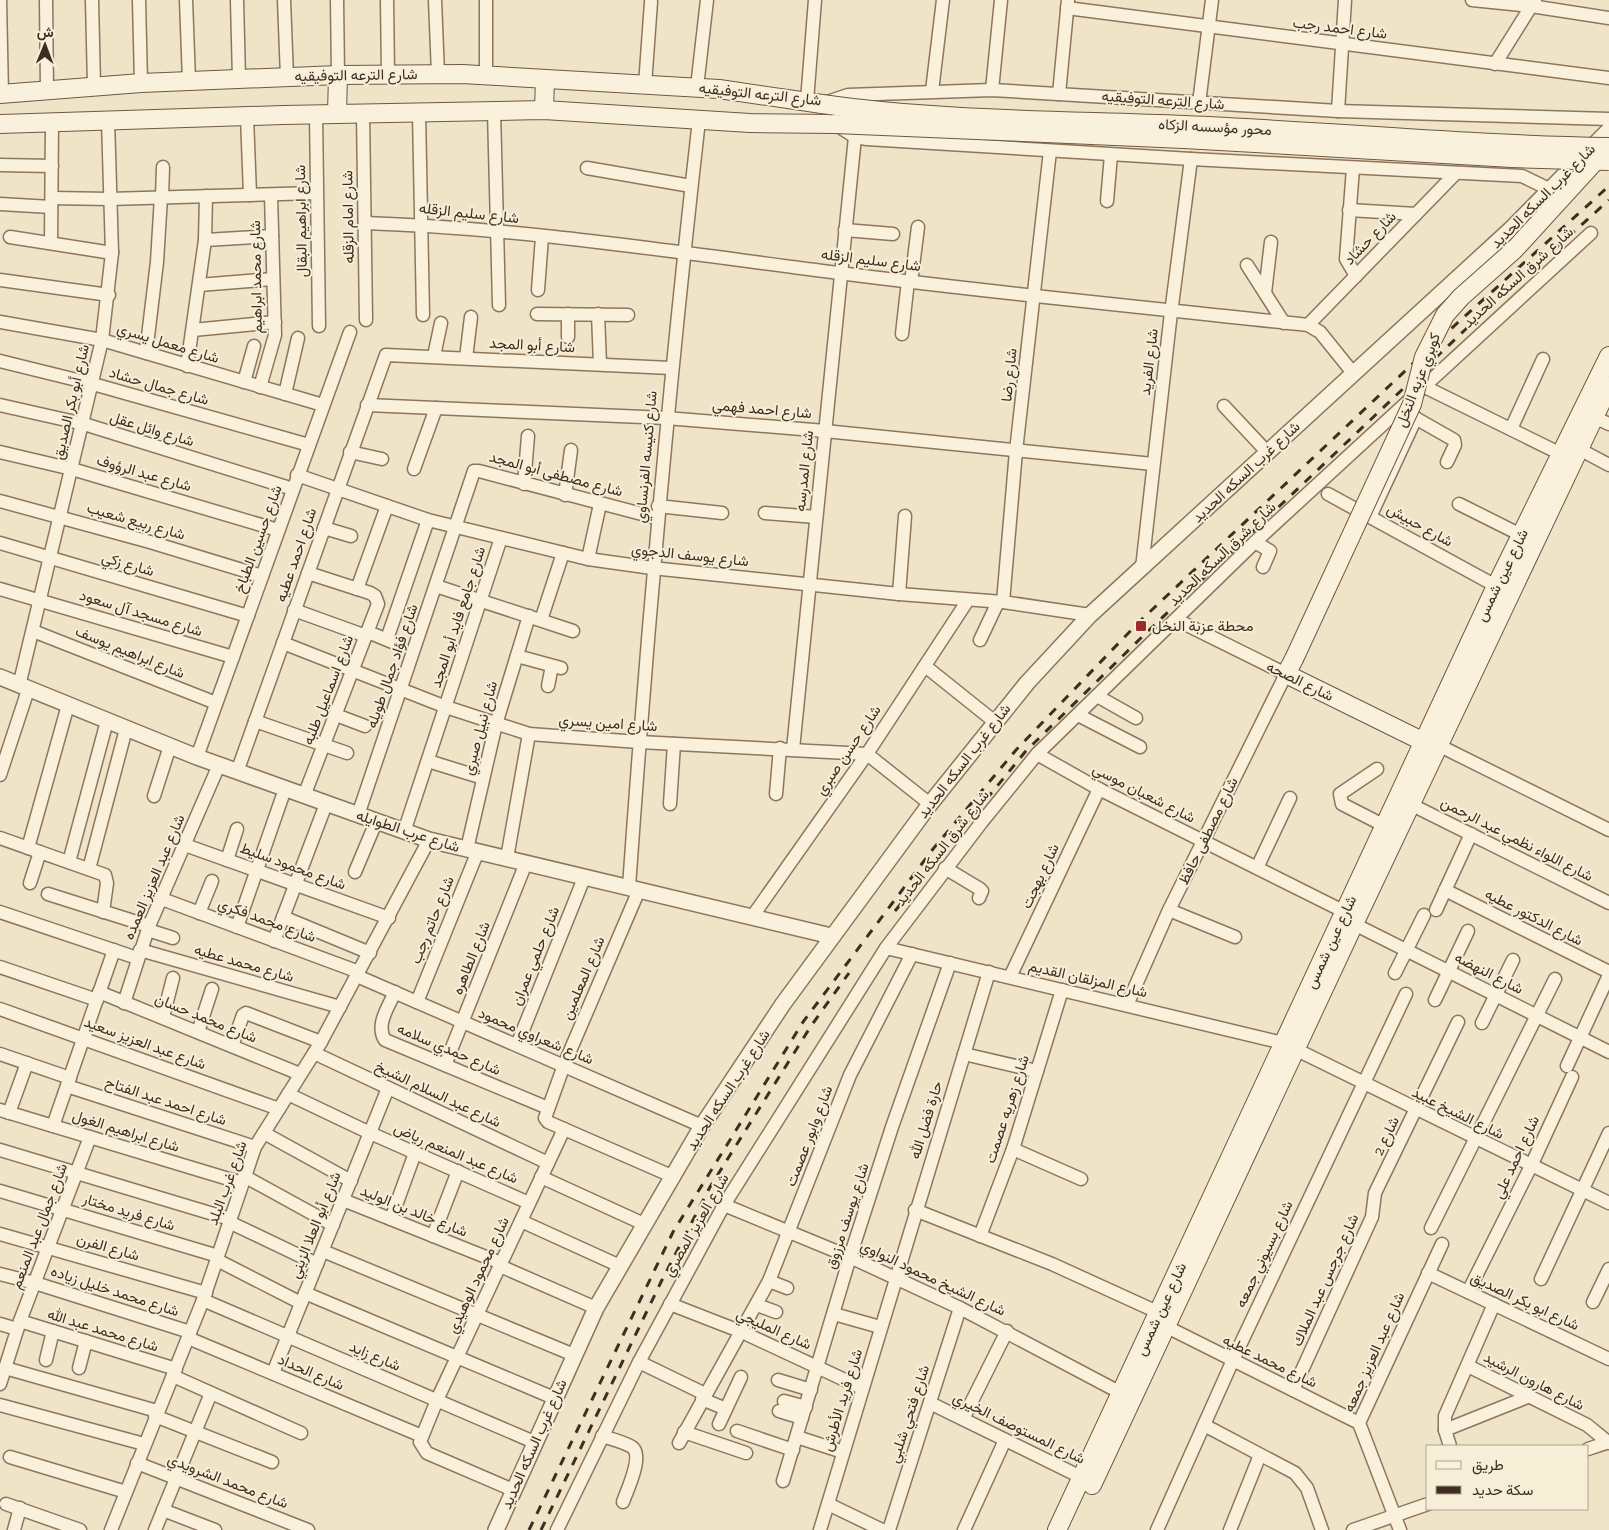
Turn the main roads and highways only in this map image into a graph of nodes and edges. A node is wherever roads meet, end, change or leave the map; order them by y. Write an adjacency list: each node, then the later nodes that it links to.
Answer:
1 (338, 75): 2 (main road, شارع الترعه التوفيقيه); 3 (main road, شارع الترعه التوفيقيه); 6 (main road)
2 (545, 79): 4 (main road, شارع الترعه التوفيقيه); 5 (main road)
3 (1, 94)
4 (814, 102): 9 (main road, محور مؤسسه الزكاه, bridge)
5 (544, 110): 6 (main road, شارع الترعه التوفيقيه); 8 (main road, شارع الترعه التوفيقيه)
6 (337, 114): 7 (main road, شارع الترعه التوفيقيه)
7 (0, 124)
8 (835, 124): 10 (main road, محور مؤسسه الزكاه, bridge)
9 (1609, 147): 14 (main road, كوبري عزبه النخل, bridge)
10 (1609, 161)
11 (1609, 356): 15 (main road, شارع عين شمس)
12 (1609, 386): 13 (main road)
13 (1601, 415): 15 (main road, شارع عين شمس)
14 (1290, 667): 15 (main road, شارع الصحه)
15 (1431, 743): 16 (main road, شارع عين شمس); 16 (main road, شارع عين شمس)
16 (1349, 918): 17 (main road, شارع عين شمس)
17 (1166, 1320): 18 (main road, شارع عين شمس); 18 (main road, شارع عين شمس)
18 (1088, 1481): 19 (main road, شارع عين شمس); 20 (main road, شارع عين شمس)
19 (1057, 1530)
20 (1071, 1530)

